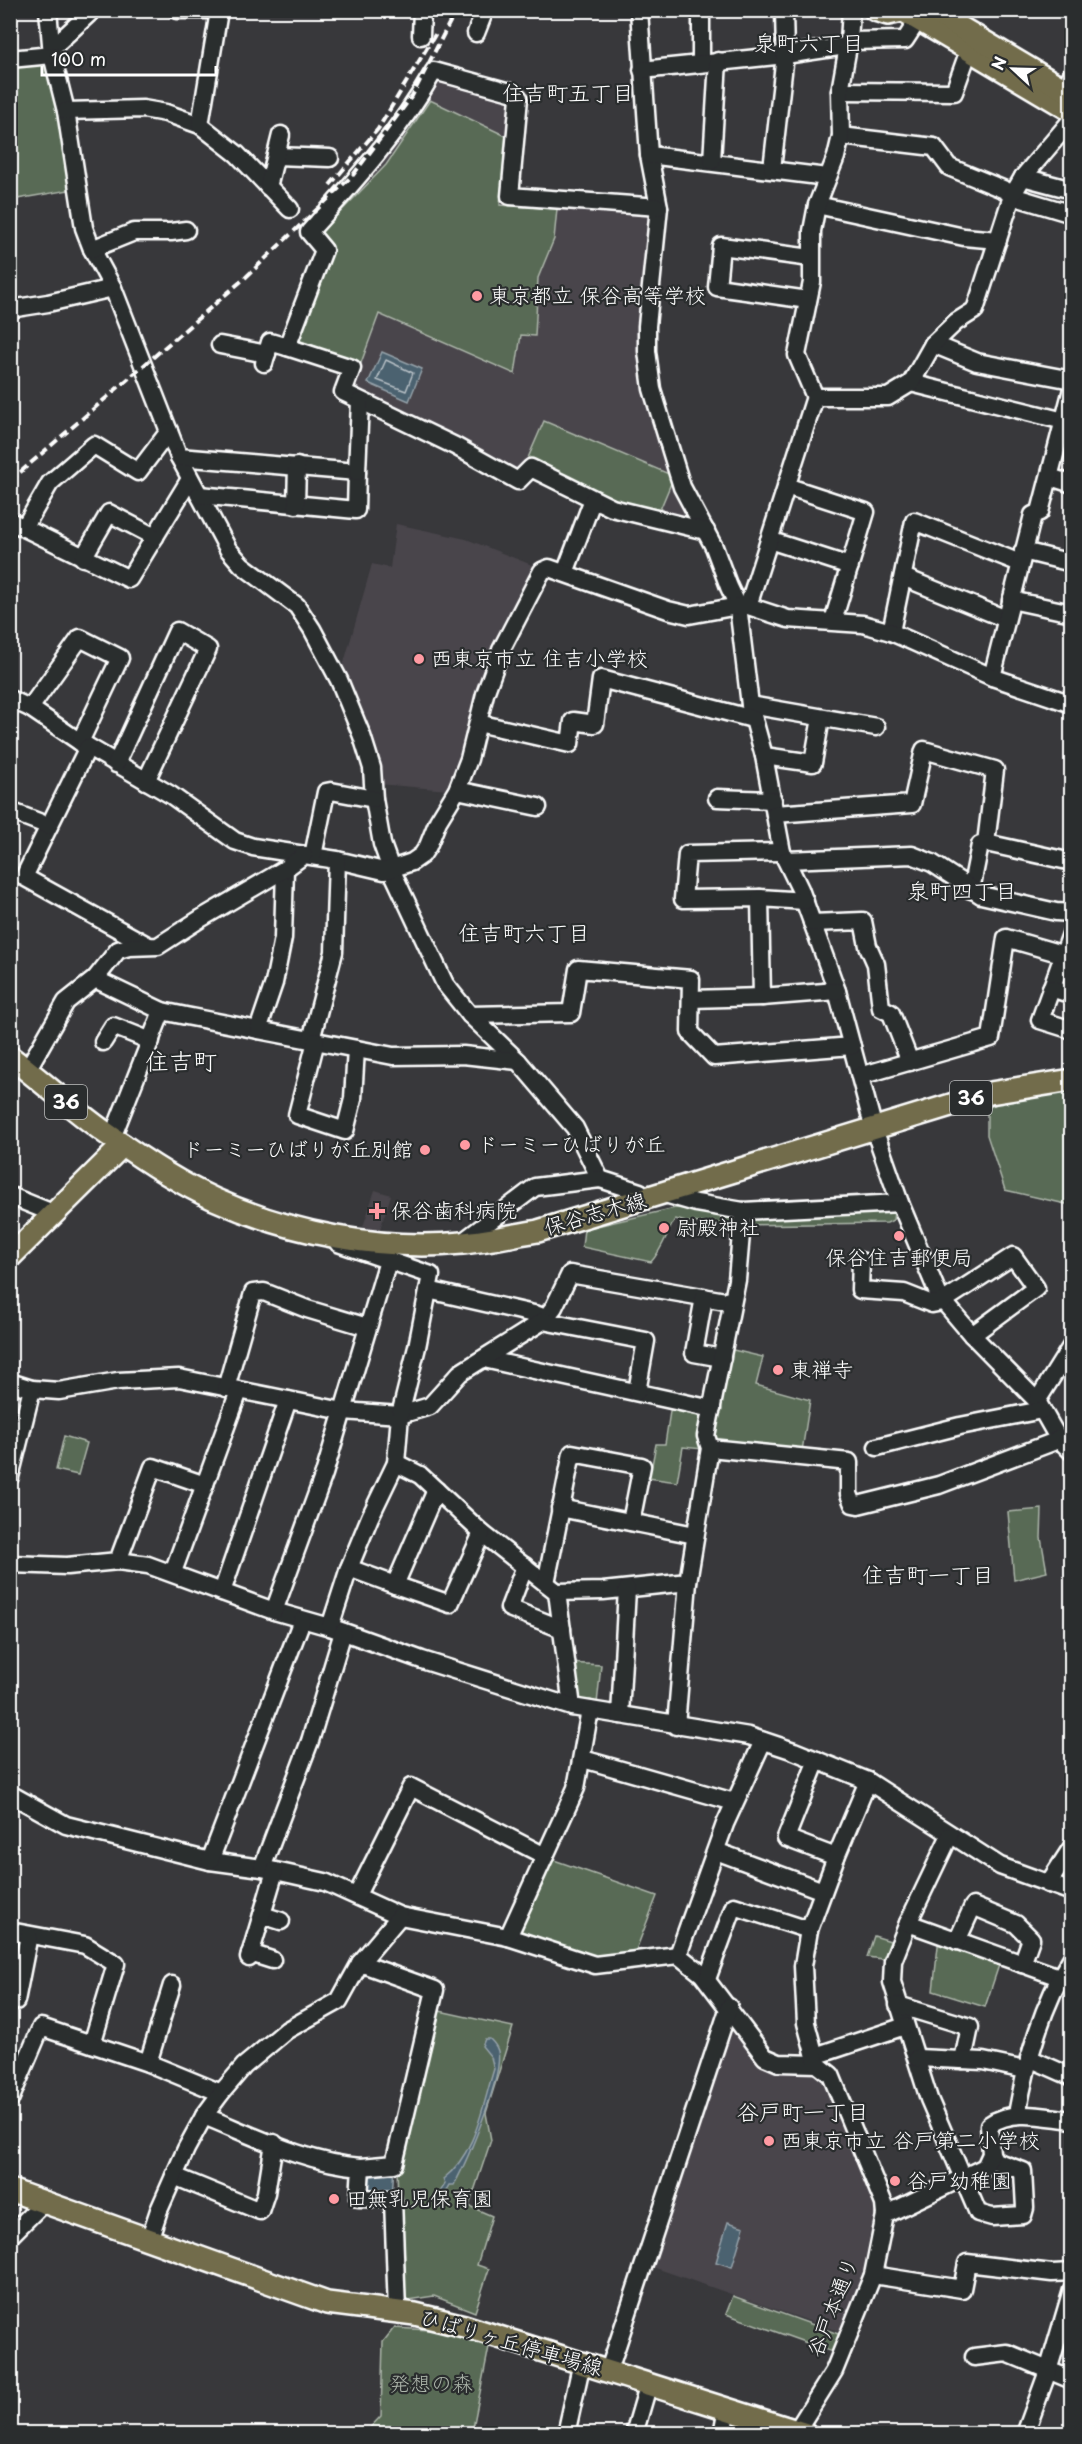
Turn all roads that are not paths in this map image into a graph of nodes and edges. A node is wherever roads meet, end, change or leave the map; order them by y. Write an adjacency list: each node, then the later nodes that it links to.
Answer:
1 (48, 10): 17 (street)
2 (93, 10): 17 (street)
3 (177, 10): 11 (street)
4 (422, 10): 14 (street)
5 (485, 10): 13 (street)
6 (639, 10): 22 (street)
7 (702, 10): 21 (street)
8 (784, 10): 18 (street)
9 (851, 10): 15 (street)
10 (875, 10): 12 (main road)
11 (219, 11): 27 (street)
12 (921, 13): 15 (street); 16 (main road)
13 (476, 33)
14 (421, 36)
15 (848, 44): 18 (street); 24 (street)
16 (977, 46): 23 (main road); 24 (street); 26 (main road)
17 (52, 51): 19 (street); 25 (street)
18 (785, 55): 20 (street); 34 (street)
19 (10, 59)
20 (718, 61): 21 (street); 33 (street)
21 (701, 63): 22 (street)
22 (642, 70): 30 (street)
23 (1071, 81)
24 (840, 91): 29 (street)
25 (66, 111): 27 (street); 46 (street)
26 (1071, 120): 36 (street)
27 (200, 124): 37 (street)
28 (281, 135): 31 (street)
29 (841, 136): 35 (street); 39 (street)
30 (648, 154): 33 (street); 41 (street)
31 (276, 156): 32 (street); 37 (street)
32 (330, 158)
33 (712, 161): 34 (street)
34 (772, 169): 35 (street)
35 (827, 177): 40 (street)
36 (1023, 177): 38 (street); 39 (street)
37 (268, 187): 42 (street)
38 (1071, 190)
39 (1012, 196): 43 (street); 45 (street)
40 (817, 205): 45 (street); 47 (street)
41 (659, 207): 53 (street); 72 (street)
42 (290, 209)
43 (1071, 214)
44 (186, 230): 46 (street)
45 (998, 240): 51 (street)
46 (92, 249): 48 (street)
47 (811, 258): 49 (street); 49 (street)
48 (112, 288): 50 (street); 60 (street)
49 (808, 300): 57 (street)
50 (10, 309)
51 (933, 344): 54 (street); 55 (street)
52 (220, 345): 53 (street)
53 (287, 347): 58 (street)
54 (1071, 380)
55 (911, 383): 57 (street); 59 (street)
56 (1071, 388): 59 (street)
57 (815, 397): 67 (street)
58 (360, 401): 63 (street); 69 (street)
59 (1064, 421): 64 (street)
60 (169, 431): 61 (street); 71 (street)
61 (179, 457): 62 (street); 65 (street)
62 (297, 466): 63 (street); 70 (street)
63 (357, 472): 70 (street)
64 (1050, 477): 66 (street); 75 (street)
65 (190, 479): 68 (street); 73 (street)
66 (1071, 483)
67 (786, 486): 74 (street); 78 (street)
68 (199, 495): 70 (street); 101 (street)
69 (593, 499): 72 (street); 79 (street)
70 (296, 505)
71 (17, 525): 76 (street)
72 (706, 531): 82 (street)
73 (155, 537): 76 (street); 76 (street)
74 (769, 540): 78 (street); 82 (street)
75 (1021, 557): 77 (street); 80 (street); 81 (street)
76 (83, 558)
77 (1071, 563)
78 (850, 566): 85 (street)
79 (565, 573): 82 (street); 93 (street)
80 (903, 577): 84 (street); 86 (street)
81 (1011, 600): 83 (street); 84 (street)
82 (743, 606): 85 (street); 91 (street)
83 (1071, 613)
84 (1006, 619): 87 (street)
85 (833, 621): 86 (street)
86 (891, 633): 87 (street)
87 (992, 677): 89 (street)
88 (10, 699): 90 (street)
89 (1071, 704)
90 (30, 708): 95 (street); 95 (street)
91 (752, 712): 92 (street); 93 (street); 96 (street)
92 (821, 718): 94 (street); 96 (street)
93 (478, 723): 99 (street)
94 (876, 727)
95 (84, 745): 97 (street); 105 (street)
96 (764, 756): 103 (street)
97 (116, 764): 98 (street); 98 (street)
98 (146, 781): 107 (street)
99 (457, 790): 102 (street); 112 (street)
100 (717, 798): 103 (street)
101 (374, 799): 107 (street); 112 (street)
102 (538, 807)
103 (774, 807): 106 (street); 108 (street)
104 (10, 811): 105 (street)
105 (49, 826): 113 (street)
106 (986, 843): 110 (street); 114 (street)
107 (308, 855): 109 (street); 111 (street)
108 (784, 856): 114 (street); 115 (street); 116 (street)
109 (338, 860): 112 (street); 132 (street)
110 (1071, 862)
111 (285, 869): 120 (street); 130 (street)
112 (391, 869): 129 (street)
113 (17, 882): 120 (street)
114 (971, 890): 117 (street)
115 (760, 898): 116 (street); 126 (street)
116 (805, 901): 118 (street)
117 (1071, 913)
118 (813, 923): 124 (street); 139 (street)
119 (1071, 930): 121 (street)
120 (148, 946): 122 (street)
121 (1067, 956): 123 (street); 139 (street)
122 (95, 979): 128 (street); 137 (street)
123 (1051, 988): 125 (street); 131 (street)
124 (837, 991): 126 (street); 135 (street)
125 (1071, 995)
126 (762, 997): 127 (street)
127 (691, 999): 129 (street); 135 (street)
128 (162, 1011): 130 (street); 133 (street)
129 (470, 1015): 138 (street)
130 (258, 1030): 132 (street)
131 (1071, 1030)
132 (314, 1040): 136 (street); 136 (street)
133 (151, 1041): 134 (street); 143 (street)
134 (103, 1042)
135 (852, 1046): 140 (street)
136 (356, 1048): 138 (street)
137 (14, 1061): 143 (main road, 保谷志木線 / 36)
138 (518, 1061): 144 (street)
139 (910, 1062): 140 (street)
140 (860, 1076): 142 (street)
141 (1071, 1080): 142 (main road, 保谷志木線 / 36)
142 (874, 1129): 145 (main road, 保谷志木線 / 36); 147 (street)
143 (118, 1141): 149 (main road); 150 (main road, 保谷志木線 / 36)
144 (600, 1179): 145 (street); 151 (street)
145 (656, 1197): 148 (street); 151 (main road, 保谷志木線 / 36)
146 (10, 1202): 149 (street)
147 (900, 1203): 148 (street); 158 (street)
148 (743, 1211): 157 (street)
149 (55, 1214): 152 (main road)
150 (314, 1232): 151 (main road, 保谷志木線 / 36); 153 (street)
151 (461, 1243)
152 (10, 1257)
153 (388, 1261): 155 (street); 160 (street)
154 (861, 1261): 158 (street)
155 (428, 1290): 159 (street); 173 (street)
156 (704, 1297): 157 (street); 159 (street); 163 (street)
157 (731, 1302): 163 (street)
158 (942, 1302): 161 (street); 161 (street)
159 (543, 1321): 164 (street); 168 (street)
160 (367, 1328): 167 (street); 172 (street)
161 (972, 1335): 170 (street)
162 (1071, 1345): 170 (street)
163 (722, 1358): 171 (street)
164 (484, 1359): 168 (street); 173 (street)
165 (10, 1382): 166 (street)
166 (32, 1389): 167 (street); 179 (street)
167 (232, 1390): 169 (street); 180 (street)
168 (637, 1392): 171 (street)
169 (288, 1400): 172 (street); 195 (street)
170 (1040, 1405): 174 (street); 175 (street)
171 (712, 1409): 176 (street)
172 (343, 1411): 173 (street); 196 (street)
173 (400, 1415): 178 (street)
174 (1058, 1438): 176 (street); 177 (street)
175 (878, 1447)
176 (710, 1448): 185 (street)
177 (1071, 1452)
178 (396, 1462): 181 (street); 189 (street)
179 (10, 1477)
180 (205, 1485): 186 (street); 190 (street)
181 (436, 1490): 184 (street); 192 (street)
182 (560, 1508): 183 (street); 183 (street); 193 (street)
183 (631, 1522): 185 (street)
184 (482, 1533): 188 (street); 192 (street)
185 (695, 1535): 191 (street)
186 (118, 1562): 187 (street); 190 (street)
187 (10, 1564)
188 (525, 1566): 193 (street); 199 (street)
189 (349, 1568): 192 (street); 198 (street)
190 (172, 1572): 195 (street)
191 (688, 1582): 194 (street); 203 (street)
192 (395, 1585)
193 (552, 1588): 194 (street); 199 (street)
194 (627, 1589): 202 (street)
195 (222, 1592): 196 (street)
196 (274, 1611): 197 (street)
197 (302, 1620): 198 (street); 215 (street)
198 (337, 1629): 200 (street); 216 (street)
199 (562, 1629): 200 (street)
200 (572, 1707): 201 (street)
201 (590, 1710): 202 (street); 205 (street)
202 (620, 1715): 203 (street)
203 (676, 1726): 204 (street)
204 (762, 1741): 206 (street); 209 (street)
205 (583, 1759): 209 (street); 213 (street)
206 (818, 1760): 207 (street); 214 (street)
207 (868, 1781): 210 (street); 214 (street)
208 (10, 1794): 215 (street)
209 (734, 1802): 212 (street)
210 (950, 1835): 217 (street); 224 (street)
211 (1071, 1848): 217 (street)
212 (716, 1851): 218 (street); 230 (street)
213 (545, 1856): 220 (street); 228 (street)
214 (836, 1857): 218 (street)
215 (210, 1861): 216 (street)
216 (269, 1869): 220 (street); 221 (street)
217 (1048, 1884): 219 (street)
218 (823, 1891): 225 (street)
219 (1071, 1892)
220 (357, 1895): 222 (street)
221 (262, 1915): 223 (street); 232 (street)
222 (400, 1916): 228 (street); 233 (street)
223 (281, 1921)
224 (908, 1923): 229 (street); 239 (street)
225 (809, 1930): 236 (street); 244 (street)
226 (10, 1931): 227 (street)
227 (29, 1935): 238 (street); 242 (street)
228 (508, 1938): 230 (street)
229 (957, 1941): 234 (street); 234 (street)
230 (678, 1955): 236 (street)
231 (1071, 1957): 235 (street)
232 (272, 1960)
233 (360, 1963): 249 (street); 256 (street)
234 (1022, 1964): 235 (street)
235 (1059, 1977): 247 (street)
236 (706, 1979): 240 (street)
237 (172, 1985): 246 (street)
238 (16, 2001)
239 (898, 2005): 241 (street); 245 (street)
240 (729, 2007): 244 (street); 270 (street)
241 (905, 2026): 243 (street); 244 (street)
242 (92, 2044): 246 (street); 250 (street)
243 (917, 2058): 245 (street); 258 (street)
244 (816, 2060): 261 (street, 谷戸本通り)
245 (963, 2060): 247 (street)
246 (148, 2063): 249 (street)
247 (1027, 2064): 248 (street); 251 (street)
248 (1071, 2077)
249 (221, 2093): 252 (street)
250 (10, 2100)
251 (1017, 2114): 253 (street); 255 (street)
252 (204, 2116): 254 (street); 257 (street)
253 (1071, 2120)
254 (274, 2144): 256 (street); 257 (street)
255 (991, 2154): 258 (street); 258 (street)
256 (361, 2167): 267 (street)
257 (174, 2176): 263 (street)
258 (964, 2179): 261 (street)
259 (10, 2190): 260 (main road, ひばりヶ丘停車場線)
260 (44, 2202): 262 (street); 263 (main road, ひばりヶ丘停車場線)
261 (885, 2215): 265 (street, 谷戸本通り)
262 (10, 2236)
263 (149, 2240): 267 (main road, ひばりヶ丘停車場線)
264 (1071, 2272): 265 (street)
265 (873, 2275): 276 (street, 谷戸本通り)
266 (1071, 2290): 271 (street)
267 (397, 2312): 269 (main road, ひばりヶ丘停車場線)
268 (974, 2357): 271 (street)
269 (582, 2362): 270 (main road, ひばりヶ丘停車場線); 277 (street)
270 (609, 2370): 273 (main road, ひばりヶ丘停車場線)
271 (1048, 2371): 272 (street); 280 (street)
272 (1071, 2380)
273 (649, 2383): 274 (main road, ひばりヶ丘停車場線); 278 (street)
274 (729, 2408): 275 (main road, ひばりヶ丘停車場線); 279 (street)
275 (760, 2426): 276 (main road, ひばりヶ丘停車場線)
276 (801, 2432)
277 (566, 2433)
278 (634, 2433)
279 (723, 2433)
280 (1025, 2433)

